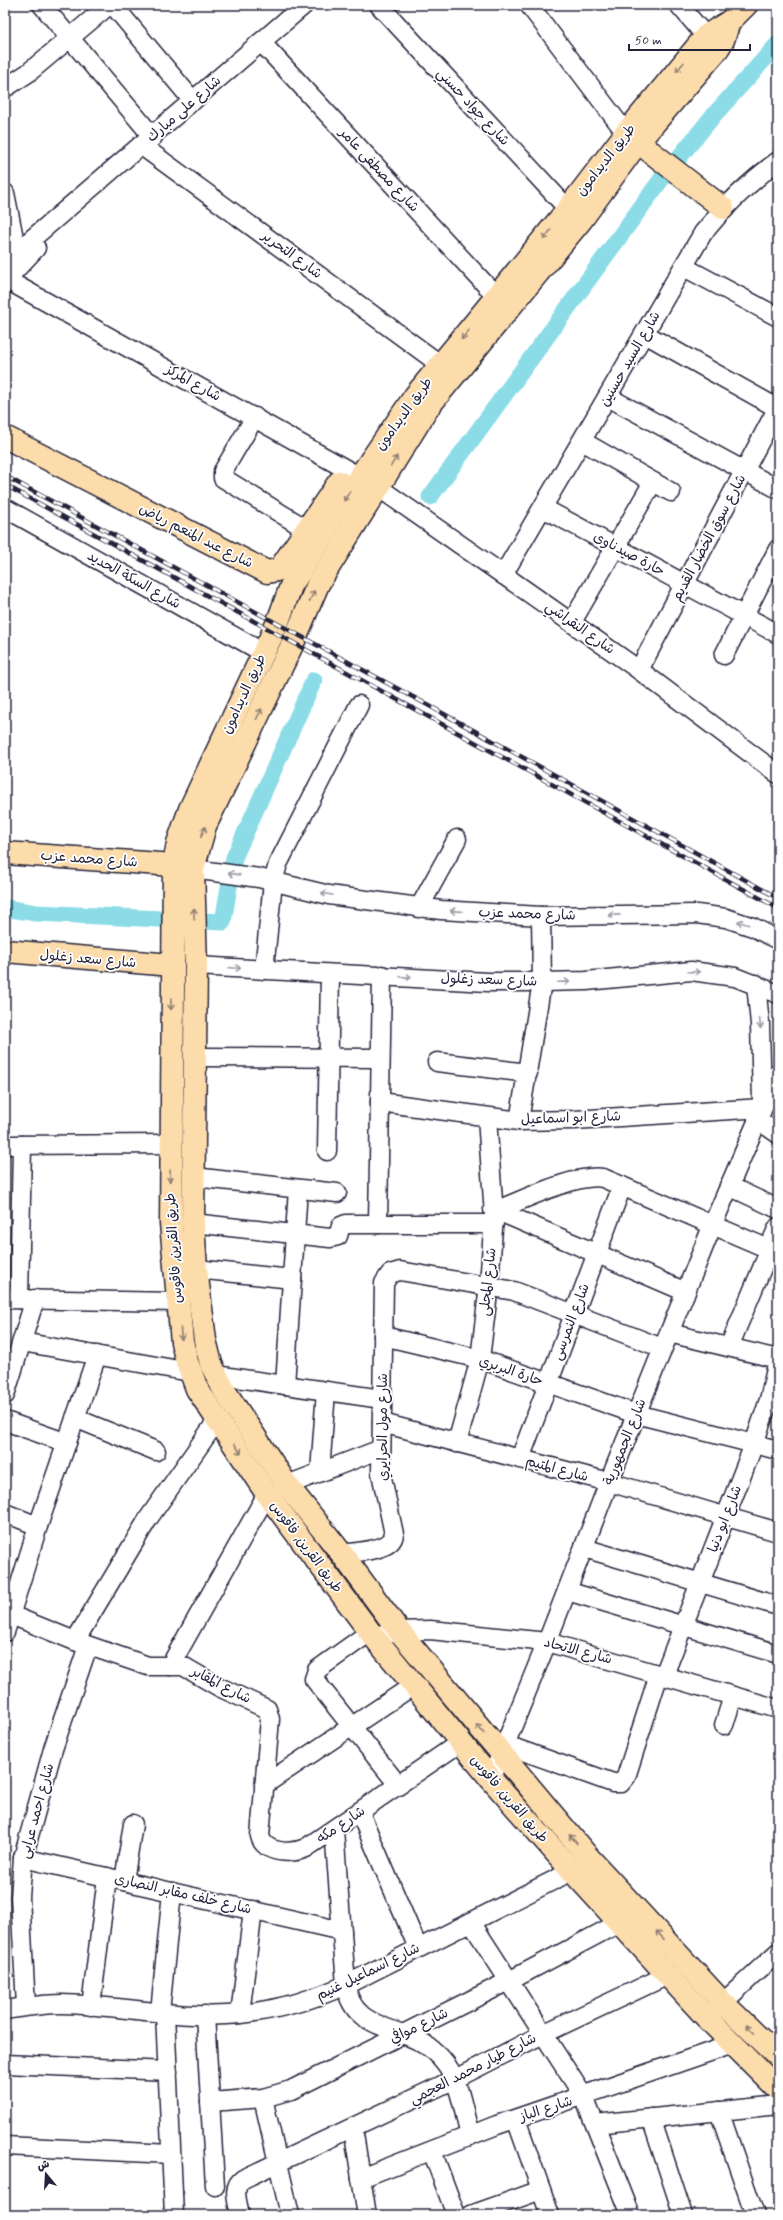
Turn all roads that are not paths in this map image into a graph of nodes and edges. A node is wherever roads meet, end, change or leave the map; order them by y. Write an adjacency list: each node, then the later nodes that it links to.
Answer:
1 (42, 5): 9 (street, شارع التحرير)
2 (109, 5): 9 (street)
3 (113, 5): 13 (street)
4 (304, 5): 10 (street, شارع على مبارك)
5 (379, 5): 19 (street, شارع جواد حسني)
6 (529, 5): 15 (street)
7 (679, 5): 11 (street)
8 (746, 5): 11 (main road, طريق الديدامون)
9 (70, 37): 12 (street); 14 (street, شارع التحرير)
10 (261, 42): 13 (street, شارع على مبارك); 23 (street, شارع مصطفى عامر)
11 (711, 43): 15 (main road, طريق الديدامون)
12 (5, 88)
13 (193, 101): 14 (street, شارع على مبارك)
14 (147, 141): 20 (street, شارع على مبارك); 26 (street, شارع التحرير)
15 (638, 142): 18 (main road); 19 (main road, طريق الديدامون); 28 (main road, طريق الديدامون)
16 (778, 161): 18 (street, شارع السيد حسنين)
17 (5, 193): 22 (street)
18 (724, 208): 21 (street, شارع السيد حسنين)
19 (568, 209): 23 (main road, طريق الديدامون, one-way to 23)
20 (64, 213): 22 (street); 22 (street)
21 (684, 267): 24 (street); 25 (street, شارع السيد حسنين)
22 (8, 269): 30 (street, شارع المركز)
23 (497, 297): 26 (main road, طريق الديدامون, one-way to 26)
24 (778, 317)
25 (645, 334): 27 (street, شارع السيد حسنين); 29 (street)
26 (441, 364): 28 (main road, طريق الديدامون)
27 (608, 397): 32 (street, شارع السيد حسنين); 33 (street)
28 (422, 401): 34 (main road, طريق الديدامون)
29 (778, 408): 33 (street, شارع سوق الخضار القديم)
30 (255, 417): 34 (street, شارع المركز); 40 (street)
31 (5, 437): 40 (main road, شارع عبد المنعم رياض)
32 (582, 441): 35 (street); 39 (street, شارع السيد حسنين)
33 (745, 472): 36 (street); 44 (street, شارع سوق الخضار القديم)
34 (362, 477): 40 (main road, شارع عبد المنعم رياض); 43 (street, شارع النقراشي); 48 (main road, طريق الديدامون, one-way to 48); 52 (main road, طريق الديدامون, one-way to 34)
35 (653, 482): 37 (street); 41 (street)
36 (778, 489)
37 (670, 492)
38 (5, 508): 48 (street, شارع السكة الحديد)
39 (543, 508): 41 (street, حارة صيدناوى); 43 (street, شارع السيد حسنين)
40 (306, 529)
41 (616, 546): 44 (street, حارة صيدناوى); 46 (street)
42 (776, 560): 45 (street)
43 (503, 575): 46 (street, شارع النقراشي)
44 (684, 584): 45 (street, حارة صيدناوى); 50 (street, شارع سوق الخضار القديم)
45 (744, 616): 47 (street, حارة صيدناوى); 49 (street)
46 (572, 622): 50 (street, شارع النقراشي)
47 (778, 634)
48 (264, 652): 52 (main road, طريق الديدامون)
49 (724, 655)
50 (639, 670): 53 (street, شارع النقراشي)
51 (359, 705): 57 (street)
52 (231, 748): 56 (main road, طريق الديدامون)
53 (777, 770)
54 (457, 839): 58 (street)
55 (5, 853): 56 (main road, شارع محمد عزب)
56 (189, 875): 57 (street, شارع محمد عزب, one-way to 56); 62 (main road, طريق القرين, فاقوس); 63 (main road, طريق القرين, فاقوس, one-way to 56)
57 (266, 880): 58 (street, شارع محمد عزب, one-way to 57); 64 (street)
58 (419, 908): 59 (street, شارع محمد عزب, one-way to 58)
59 (540, 916): 60 (street, شارع محمد عزب, one-way to 59); 67 (street)
60 (778, 940)
61 (5, 951): 62 (main road, شارع سعد زغلول)
62 (172, 965): 81 (main road, طريق القرين, فاقوس, one-way to 81)
63 (196, 966): 64 (street, شارع سعد زغلول, one-way to 64); 70 (main road, طريق القرين, فاقوس)
64 (264, 970): 65 (street, شارع سعد زغلول)
65 (330, 974): 66 (street, شارع سعد زغلول); 71 (street)
66 (382, 975): 67 (street, شارع سعد زغلول, one-way to 67); 72 (street)
67 (542, 982): 68 (street, شارع سعد زغلول, one-way to 68); 74 (street)
68 (756, 984): 69 (street, شارع سعد زغلول); 77 (street, شارع الجمهورية, one-way to 77)
69 (778, 994)
70 (195, 1057): 71 (street); 84 (main road, طريق القرين, فاقوس)
71 (327, 1058): 72 (street); 83 (street)
72 (380, 1058): 76 (street)
73 (437, 1062): 74 (street)
74 (528, 1073): 79 (street)
75 (778, 1073): 77 (street, شارع الجمهورية)
76 (380, 1102): 78 (street, شارع ابو اسماعيل); 92 (street)
77 (760, 1113): 79 (street, شارع ابو اسماعيل); 80 (street); 86 (street, شارع الجمهورية)
78 (487, 1118): 79 (street, شارع ابو اسماعيل); 90 (street, شارع المجلى)
79 (519, 1121)
80 (778, 1134)
81 (171, 1144): 82 (street); 103 (main road, طريق القرين, فاقوس, one-way to 103)
82 (13, 1145): 102 (street)
83 (327, 1151)
84 (194, 1177): 87 (street); 91 (main road, طريق القرين, فاقوس)
85 (622, 1186): 90 (street); 93 (street); 97 (street, شارع النمرسى)
86 (730, 1186): 89 (street); 93 (street, شارع الجمهورية)
87 (298, 1189): 88 (street); 95 (street)
88 (337, 1193)
89 (778, 1209)
90 (495, 1214): 92 (street); 97 (street); 100 (street, شارع المجلى)
91 (193, 1223): 95 (street); 98 (main road, طريق القرين, فاقوس)
92 (378, 1224): 95 (street)
93 (713, 1224): 96 (street); 101 (street, شارع الجمهورية)
94 (778, 1227): 96 (street)
95 (294, 1234): 99 (street)
96 (772, 1250): 108 (street)
97 (597, 1254): 101 (street); 104 (street, شارع النمرسى)
98 (196, 1269): 99 (street); 113 (main road, طريق القرين, فاقوس)
99 (292, 1279): 115 (street)
100 (489, 1285): 104 (street); 105 (street, شارع مول الحرايري); 110 (street, شارع المجلى)
101 (686, 1292): 106 (street, شارع الجمهورية)
102 (20, 1299): 103 (street); 107 (street)
103 (178, 1302): 112 (main road, طريق القرين, فاقوس, one-way to 112)
104 (574, 1314): 106 (street); 114 (street, شارع النمرسى)
105 (383, 1336): 110 (street, حارة البربري); 118 (street, شارع مول الحرايري)
106 (666, 1341): 108 (street); 119 (street, شارع الجمهورية)
107 (22, 1342): 109 (street); 117 (street)
108 (729, 1347): 111 (street)
109 (97, 1355): 112 (street); 120 (street)
110 (480, 1359): 114 (street, حارة البربري); 125 (street, شارع المجلى)
111 (778, 1359): 126 (street, شارع ابو دنيا)
112 (190, 1372): 121 (main road, طريق القرين, فاقوس)
113 (216, 1375): 115 (street); 133 (main road, طريق القرين, فاقوس)
114 (548, 1384): 119 (street, حارة البربري); 130 (street, شارع النمرسى)
115 (286, 1385): 116 (street)
116 (326, 1391): 118 (street); 131 (street)
117 (5, 1395)
118 (382, 1399): 123 (street, شارع مول الحرايري)
119 (636, 1414): 126 (street, حارة البربري); 132 (street, شارع الجمهورية)
120 (75, 1418): 124 (street); 129 (street)
121 (218, 1419): 134 (main road, طريق القرين, فاقوس, one-way to 134); 150 (street, شارع احمد عرابى)
122 (5, 1421): 124 (street)
123 (382, 1423): 125 (street, شارع المتيم); 127 (street, شارع مول الحرايري)
124 (67, 1443): 137 (street)
125 (457, 1443): 130 (street, شارع المتيم)
126 (754, 1444): 128 (street, حارة البربري); 136 (street, شارع ابو دنيا)
127 (381, 1448): 131 (street); 140 (street, شارع مول الحرايري)
128 (778, 1450)
129 (156, 1451)
130 (520, 1459): 132 (street, شارع المتيم)
131 (320, 1472): 133 (street)
132 (609, 1482): 136 (street, شارع المتيم); 139 (street, شارع الجمهورية)
133 (286, 1484): 140 (main road, طريق القرين, فاقوس)
134 (267, 1494): 148 (main road, طريق القرين, فاقوس); 152 (street)
135 (5, 1513): 137 (street)
136 (725, 1516): 138 (street, شارع المتيم); 141 (street, شارع ابو دنيا)
137 (38, 1526): 144 (street)
138 (778, 1532)
139 (584, 1548): 141 (street); 142 (street, شارع الجمهورية)
140 (342, 1554): 146 (main road, طريق القرين, فاقوس)
141 (700, 1583): 143 (street); 145 (street, شارع ابو دنيا)
142 (567, 1591): 145 (street); 149 (street, شارع الجمهورية)
143 (778, 1606)
144 (11, 1615): 147 (street); 150 (street, شارع المقابر)
145 (684, 1625): 151 (street); 153 (street, شارع ابو دنيا)
146 (399, 1631): 148 (street, شارع الاتحاد); 149 (street, شارع الاتحاد); 160 (main road, طريق القرين, فاقوس, one-way to 146)
147 (5, 1632)
148 (372, 1634): 154 (main road, طريق القرين, فاقوس); 158 (street)
149 (547, 1642): 153 (street, شارع الاتحاد); 160 (street, شارع الجمهورية)
150 (82, 1643): 152 (street, شارع المقابر); 167 (street, شارع احمد عرابى)
151 (778, 1654)
152 (170, 1666): 162 (street, شارع المقابر)
153 (661, 1675): 155 (street, شارع الاتحاد); 160 (street, شارع ابو دنيا)
154 (414, 1685): 158 (street); 159 (main road, طريق القرين, فاقوس)
155 (733, 1696): 156 (street, شارع الاتحاد); 157 (street)
156 (778, 1709)
157 (724, 1725)
158 (352, 1726): 162 (street); 163 (street)
159 (461, 1742): 161 (main road, طريق القرين, فاقوس); 163 (street, شارع مكه)
160 (504, 1750): 161 (street, شارع الجمهورية); 180 (main road, طريق القرين, فاقوس, one-way to 160)
161 (491, 1779): 168 (main road, طريق القرين, فاقوس)
162 (264, 1785): 166 (street, شارع مكه)
163 (399, 1786): 164 (street, شارع مكه)
164 (360, 1813): 166 (street, شارع مكه); 175 (street)
165 (133, 1824): 169 (street)
166 (334, 1830): 174 (street)
167 (23, 1858): 169 (street, شارع خلف مقابر النصارى); 181 (street, شارع احمد عرابى)
168 (572, 1871): 172 (street, شارع اسماعيل غنيم); 173 (main road, طريق القرين, فاقوس)
169 (115, 1879): 170 (street, شارع خلف مقابر النصارى); 182 (street)
170 (172, 1892): 171 (street, شارع خلف مقابر النصارى); 184 (street)
171 (253, 1910): 174 (street, شارع خلف مقابر النصارى); 185 (street)
172 (471, 1922): 175 (street, شارع اسماعيل غنيم); 178 (street)
173 (619, 1923): 177 (main road, طريق القرين, فاقوس); 178 (street, شارع موافي)
174 (342, 1931): 179 (street)
175 (418, 1948): 179 (street, شارع اسماعيل غنيم)
176 (778, 1952): 180 (street)
177 (668, 1975): 187 (main road, طريق القرين, فاقوس); 189 (street, شارع طيار محمد العجمي)
178 (509, 1981): 188 (street, شارع موافي); 189 (street)
179 (346, 1985): 185 (street, شارع اسماعيل غنيم); 188 (street)
180 (723, 2003): 187 (street); 191 (main road, طريق القرين, فاقوس, one-way to 180)
181 (26, 2006): 182 (street, شارع اسماعيل غنيم); 183 (street, شارع اسماعيل غنيم)
182 (91, 2006): 184 (street, شارع اسماعيل غنيم)
183 (5, 2010)
184 (163, 2013): 186 (street, شارع اسماعيل غنيم); 193 (street)
185 (240, 2014): 186 (street, شارع اسماعيل غنيم)
186 (205, 2015): 198 (street)
187 (707, 2018): 190 (main road, طريق القرين, فاقوس)
188 (404, 2033): 194 (street); 197 (street, شارع موافي)
189 (543, 2034): 194 (street, شارع طيار محمد العجمي); 196 (street)
190 (733, 2044): 195 (main road, طريق القرين, فاقوس); 196 (street, شارع الباز)
191 (778, 2056)
192 (5, 2064): 193 (street)
193 (168, 2071): 208 (street)
194 (455, 2079): 204 (street, شارع طيار محمد العجمي); 205 (street)
195 (778, 2089)
196 (584, 2097): 202 (street, شارع الباز); 203 (street)
197 (264, 2098): 198 (street, شارع موافي); 209 (street)
198 (210, 2102): 211 (street)
199 (778, 2105): 200 (street)
200 (720, 2111): 201 (street); 222 (street)
201 (651, 2118): 203 (street); 221 (street)
202 (516, 2119): 205 (street, شارع الباز); 212 (street)
203 (595, 2124): 220 (street)
204 (353, 2128): 209 (street, شارع طيار محمد العجمي); 210 (street)
205 (470, 2136): 207 (street, شارع الباز)
206 (5, 2146): 208 (street)
207 (432, 2151): 210 (street, شارع الباز); 217 (street)
208 (171, 2154): 213 (street)
209 (278, 2164): 214 (street, شارع طيار محمد العجمي); 215 (street)
210 (361, 2178): 216 (street)
211 (215, 2186)
212 (541, 2190): 218 (street); 219 (street)
213 (174, 2215)
214 (240, 2215)
215 (290, 2215)
216 (367, 2215)
217 (456, 2215)
218 (471, 2215)
219 (550, 2215)
220 (631, 2215)
221 (683, 2215)
222 (755, 2215)

